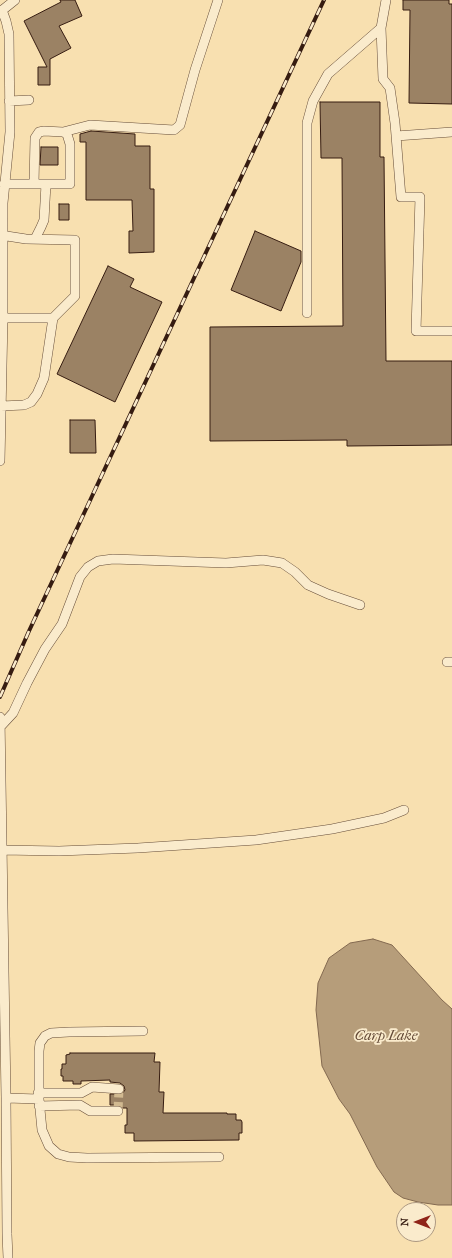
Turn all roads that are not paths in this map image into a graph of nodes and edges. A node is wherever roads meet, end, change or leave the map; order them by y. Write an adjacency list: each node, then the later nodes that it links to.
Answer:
1 (15, 0): 4 (street)
2 (218, 0): 8 (street)
3 (386, 0): 5 (street)
4 (1, 11): 7 (street)
5 (381, 28): 10 (street); 16 (street)
6 (29, 100): 7 (street)
7 (9, 101): 11 (street)
8 (63, 132): 12 (street); 13 (street)
9 (452, 132): 10 (street)
10 (396, 136): 19 (street)
11 (4, 184): 12 (street); 14 (street)
12 (34, 184): 13 (street)
13 (46, 184): 15 (street)
14 (1, 235): 15 (street); 17 (street)
15 (35, 239): 18 (street)
16 (308, 312)
17 (3, 318): 18 (street); 20 (street)
18 (53, 318): 20 (street)
19 (452, 331)
20 (1, 406): 21 (street)
21 (0, 461)
22 (360, 604): 24 (street)
23 (0, 717): 24 (street)
24 (0, 727): 26 (street)
25 (404, 810): 26 (street)
26 (2, 850): 30 (street)
27 (143, 1031): 31 (street)
28 (118, 1089): 29 (street)
29 (81, 1093): 31 (street); 32 (street)
30 (6, 1098): 31 (street); 35 (street)
31 (39, 1099): 32 (street); 34 (street)
32 (80, 1106): 33 (street)
33 (118, 1111)
34 (219, 1157)
35 (8, 1258)

